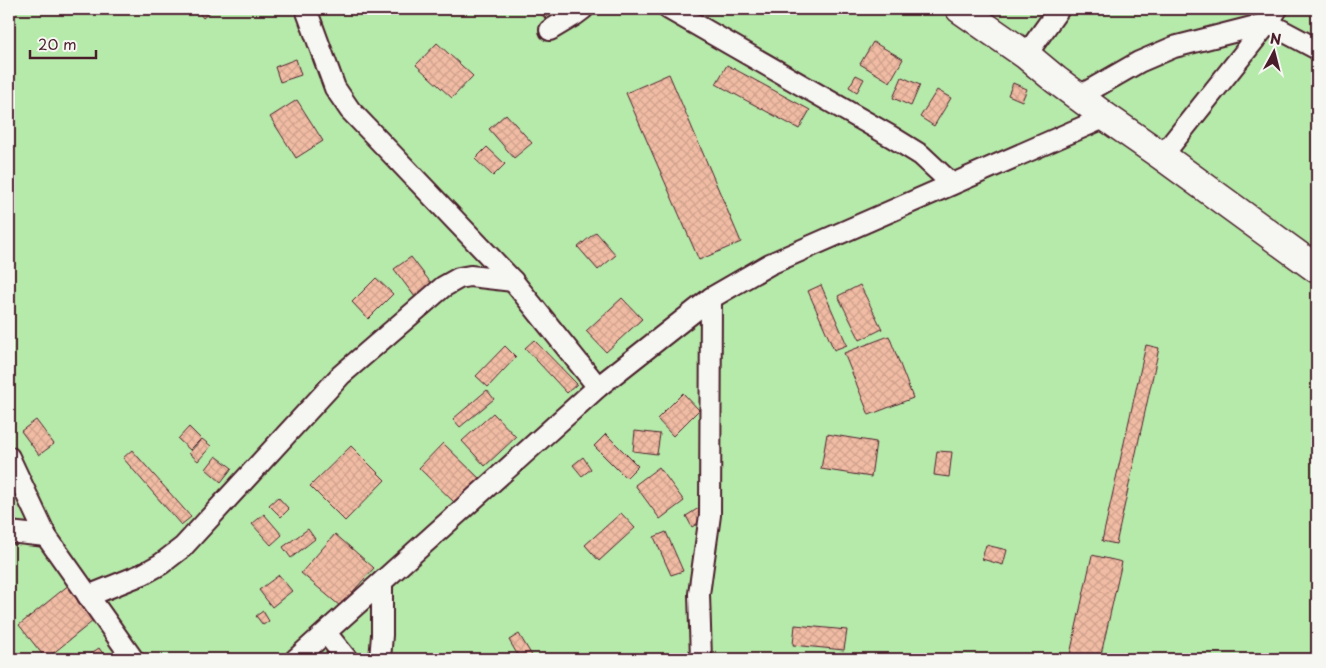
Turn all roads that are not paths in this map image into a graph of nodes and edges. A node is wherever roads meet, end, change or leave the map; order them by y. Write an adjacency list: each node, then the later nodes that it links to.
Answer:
1 (306, 9): 15 (street)
2 (583, 9): 7 (street)
3 (669, 9): 13 (street)
4 (960, 9): 9 (street)
5 (1059, 9): 9 (street)
6 (1272, 16): 8 (street); 10 (street); 12 (street)
7 (550, 30)
8 (1317, 50)
9 (1026, 55): 10 (street)
10 (1078, 97): 11 (street)
11 (1106, 117): 12 (street); 13 (street)
12 (1162, 156): 14 (street)
13 (952, 184): 16 (street)
14 (1317, 269)
15 (513, 281): 17 (street); 22 (street)
16 (711, 298): 17 (street); 28 (street)
17 (598, 388): 21 (street)
18 (9, 457): 20 (street)
19 (9, 532): 20 (street)
20 (46, 536): 22 (street)
21 (382, 582): 23 (street); 27 (street)
22 (88, 596): 24 (street)
23 (326, 633): 25 (street); 26 (street)
24 (133, 659)
25 (296, 659)
26 (347, 659)
27 (380, 659)
28 (701, 659)

